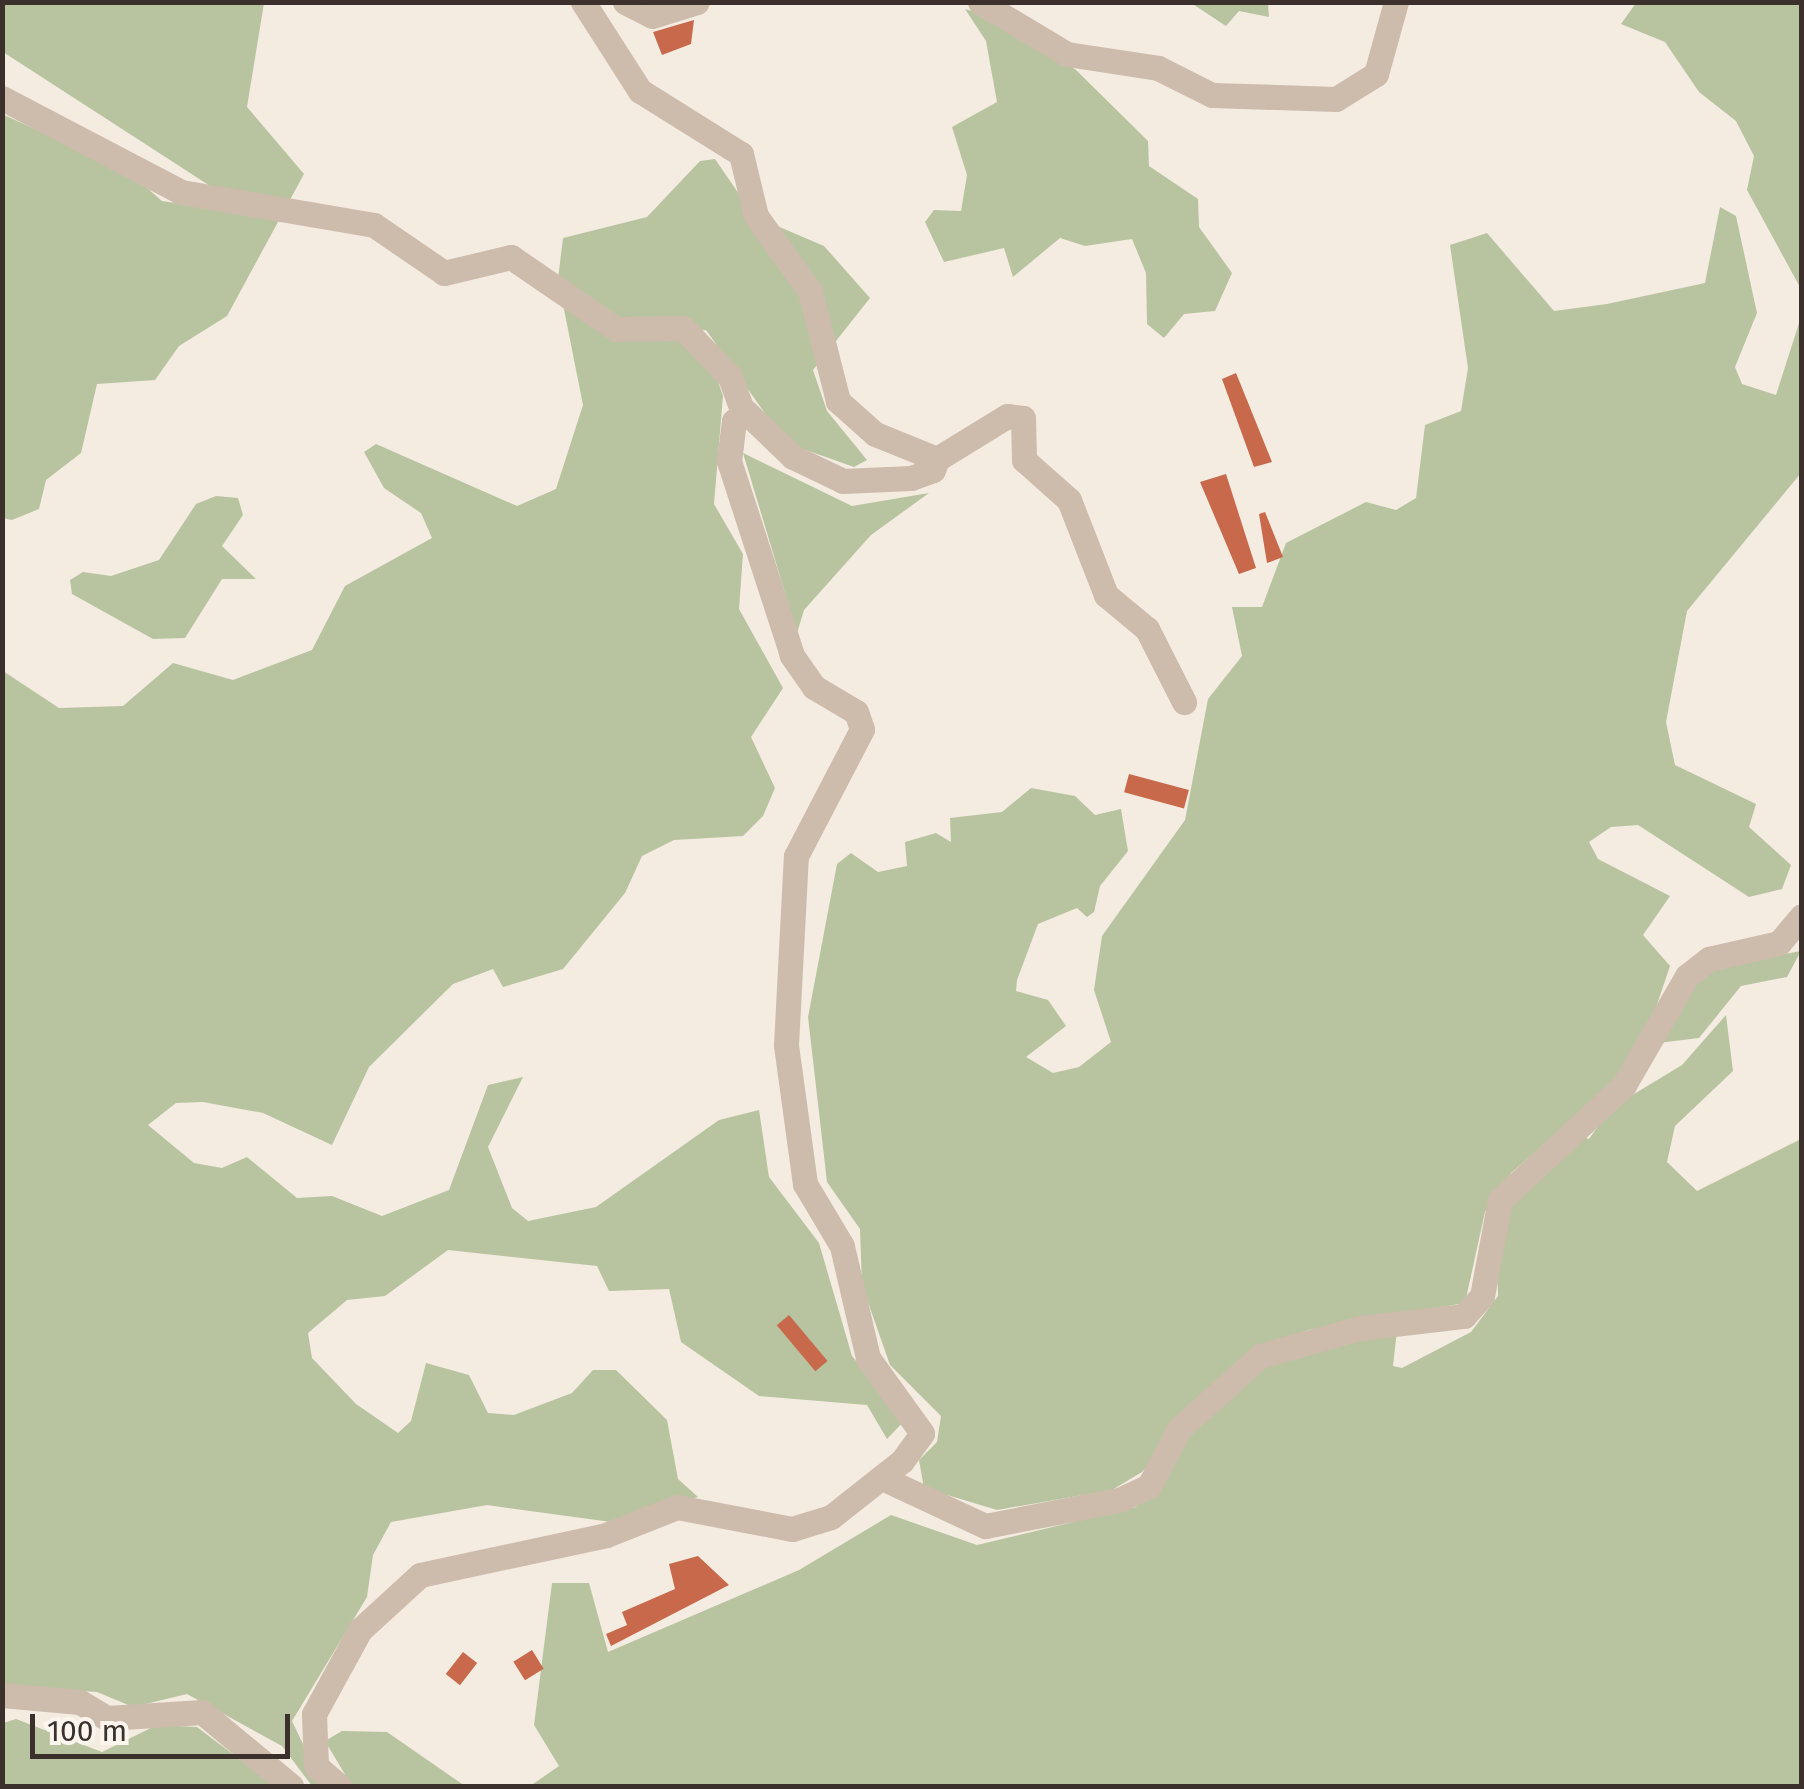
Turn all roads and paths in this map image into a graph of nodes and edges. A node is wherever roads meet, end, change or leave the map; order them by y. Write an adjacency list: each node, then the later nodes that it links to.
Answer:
1 (583, 2): 10 (street)
2 (626, 2): 3 (street)
3 (697, 2)
4 (980, 2): 7 (street)
5 (1019, 2): 7 (street)
6 (1396, 2): 7 (street)
7 (1038, 36)
8 (2, 98): 9 (street)
9 (743, 412): 10 (street); 13 (street)
10 (937, 458): 11 (street)
11 (1184, 702)
12 (1802, 916): 13 (street)
13 (882, 1478): 16 (street)
14 (2, 1696): 15 (street)
15 (291, 1786)
16 (339, 1786)

